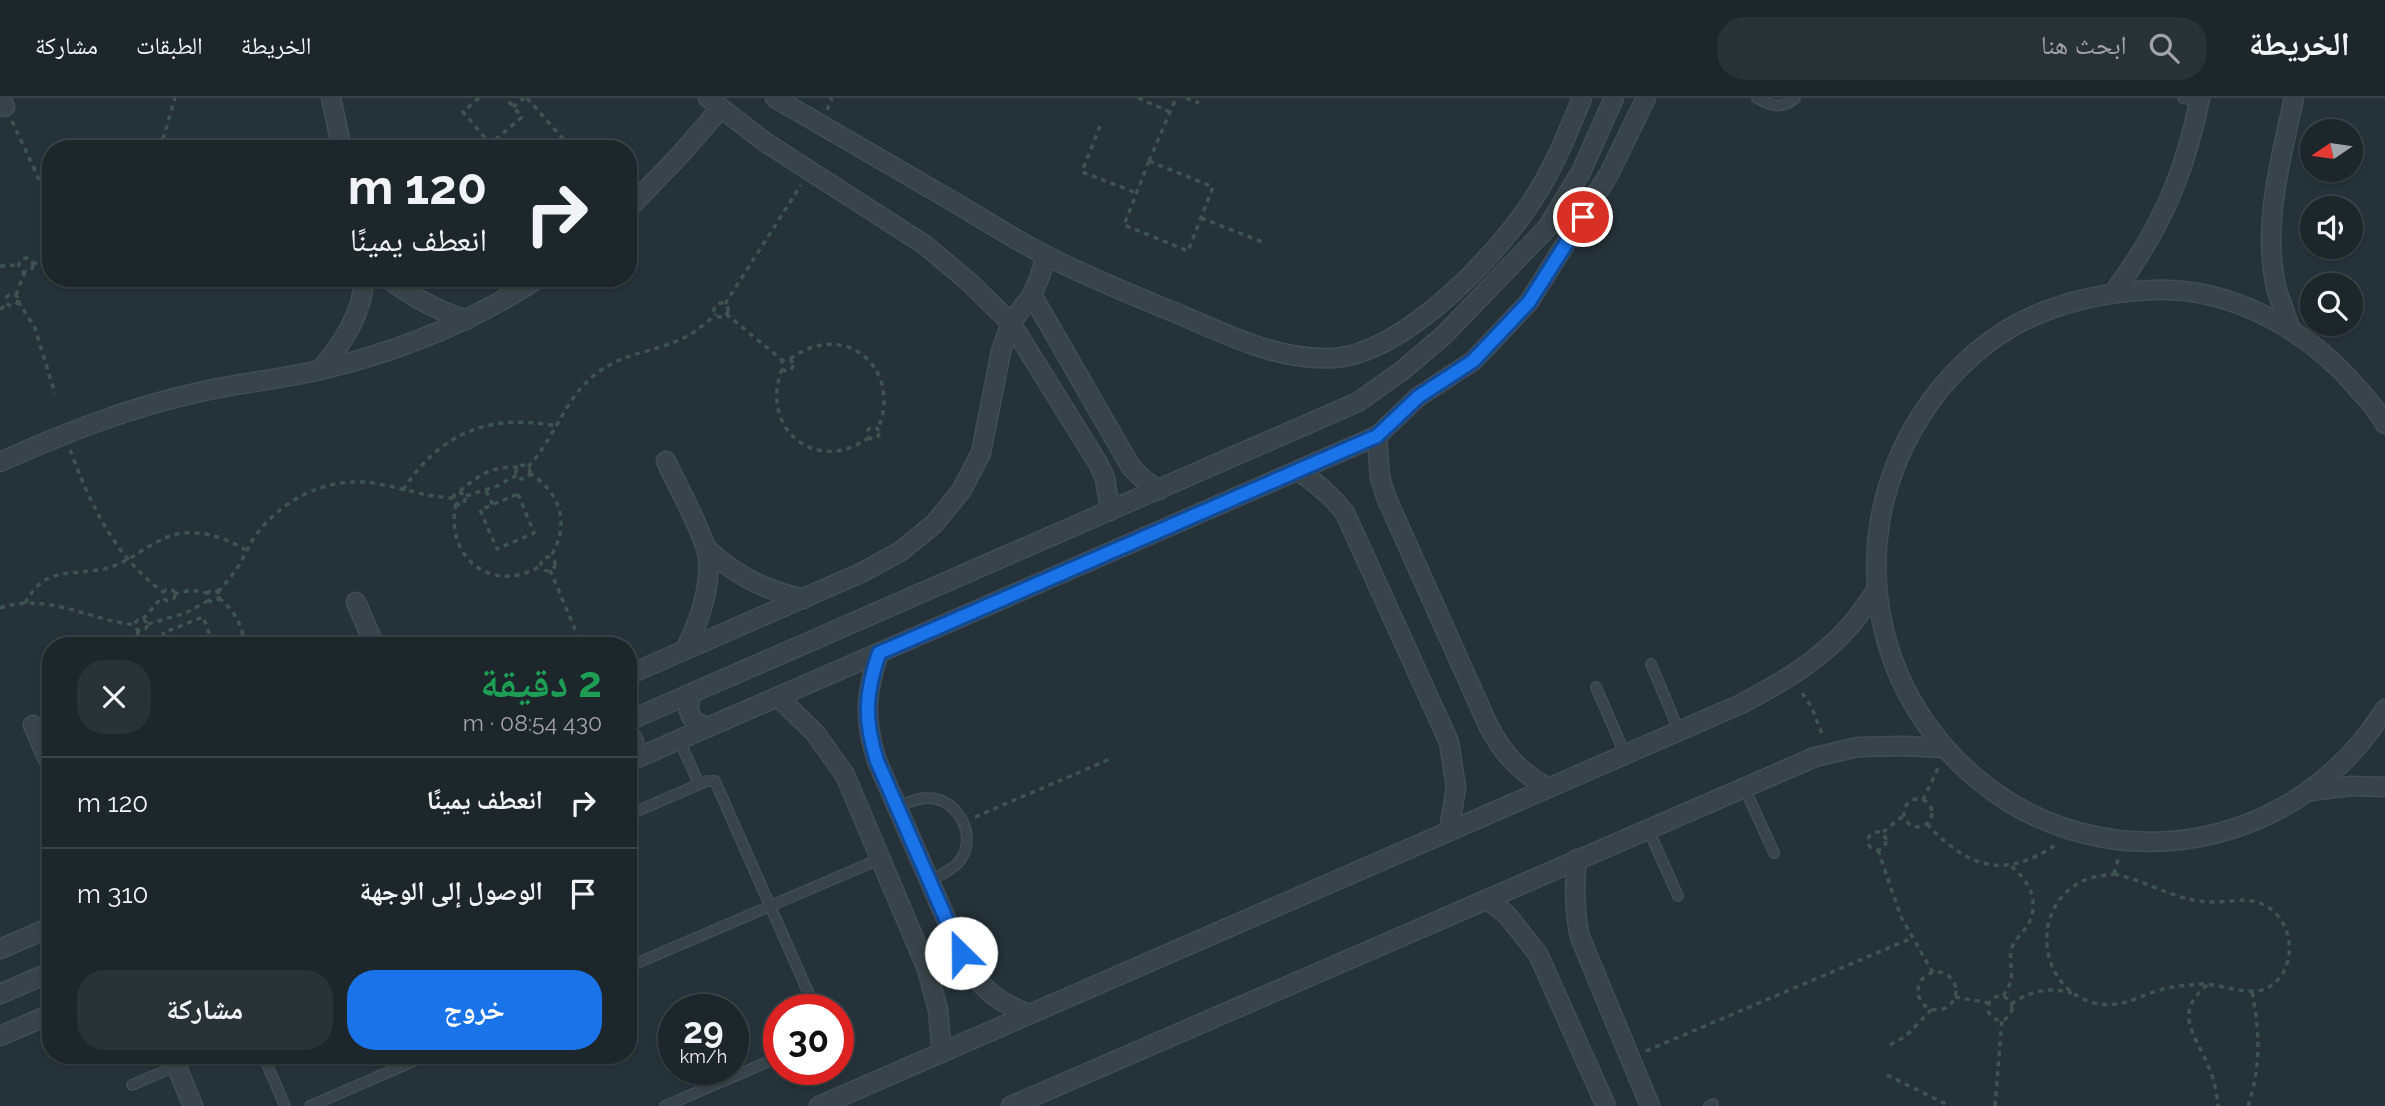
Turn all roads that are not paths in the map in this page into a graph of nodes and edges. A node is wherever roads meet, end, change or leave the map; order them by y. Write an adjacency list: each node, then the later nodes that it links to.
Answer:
1 (331, 98): 11 (street)
2 (775, 98): 13 (street)
3 (1582, 98): 13 (street)
4 (1614, 98): 28 (street)
5 (1646, 98): 24 (street)
6 (1756, 98): 7 (lane)
7 (1795, 98)
8 (2294, 98): 21 (street)
9 (2194, 99): 17 (street)
10 (714, 103): 12 (street); 20 (street)
11 (340, 140)
12 (637, 200)
13 (1046, 255): 18 (street)
14 (362, 287): 22 (street)
15 (400, 287): 19 (street)
16 (526, 287): 19 (street)
17 (2114, 292): 21 (street); 31 (street)
18 (1031, 295): 20 (street); 28 (street)
19 (466, 320): 22 (street)
20 (1011, 323): 29 (street); 32 (street)
21 (2290, 328): 23 (street)
22 (320, 370): 26 (street)
23 (2385, 424)
24 (1377, 436): 27 (street); 55 (street)
25 (666, 461): 30 (street)
26 (0, 462)
27 (1298, 471): 36 (street); 60 (street)
28 (1159, 490): 29 (street)
29 (1110, 511): 40 (street)
30 (706, 548): 32 (street); 35 (street)
31 (1876, 591): 46 (street); 49 (street)
32 (803, 599): 35 (street)
33 (356, 602): 34 (street)
34 (371, 637)
35 (685, 650): 38 (street)
36 (879, 653): 41 (street); 57 (street)
37 (1651, 664): 46 (lane)
38 (637, 671)
39 (1596, 688): 50 (lane)
40 (693, 693): 43 (street); 45 (street)
41 (778, 697): 45 (street); 62 (street)
42 (2385, 709): 56 (street)
43 (637, 717)
44 (33, 725): 48 (street)
45 (709, 727): 47 (street)
46 (1679, 730): 50 (street)
47 (680, 740): 51 (street); 52 (lane)
48 (42, 746)
49 (1945, 749): 53 (street); 56 (street)
50 (1625, 754): 55 (street)
51 (637, 759)
52 (699, 784): 58 (lane); 67 (lane)
53 (1744, 787): 59 (street); 61 (lane)
54 (2385, 787): 56 (street)
55 (1548, 788): 60 (street)
56 (2311, 791)
57 (897, 807): 64 (street); 64 (lane)
58 (637, 811)
59 (1648, 829): 63 (street); 65 (lane)
60 (1449, 831): 74 (street)
61 (1774, 853)
62 (880, 859): 67 (lane); 77 (street)
63 (1577, 859): 66 (street); 92 (street)
64 (929, 881): 74 (street)
65 (1678, 896)
66 (1487, 899): 84 (street); 91 (street)
67 (771, 906): 70 (lane); 72 (lane)
68 (42, 930): 69 (street)
69 (0, 949)
70 (637, 963)
71 (42, 976): 73 (street)
72 (809, 994)
73 (0, 995)
74 (1029, 1014): 77 (street)
75 (42, 1018): 76 (street)
76 (0, 1036)
77 (942, 1053): 89 (street)
78 (167, 1064): 83 (lane)
79 (176, 1064): 85 (street)
80 (267, 1064): 86 (lane)
81 (407, 1064): 87 (lane)
82 (763, 1064): 88 (lane)
83 (132, 1085)
84 (1051, 1097): 90 (street)
85 (193, 1106)
86 (285, 1106)
87 (310, 1106)
88 (665, 1106)
89 (819, 1106)
90 (1011, 1106)
91 (1606, 1106)
92 (1650, 1106)

